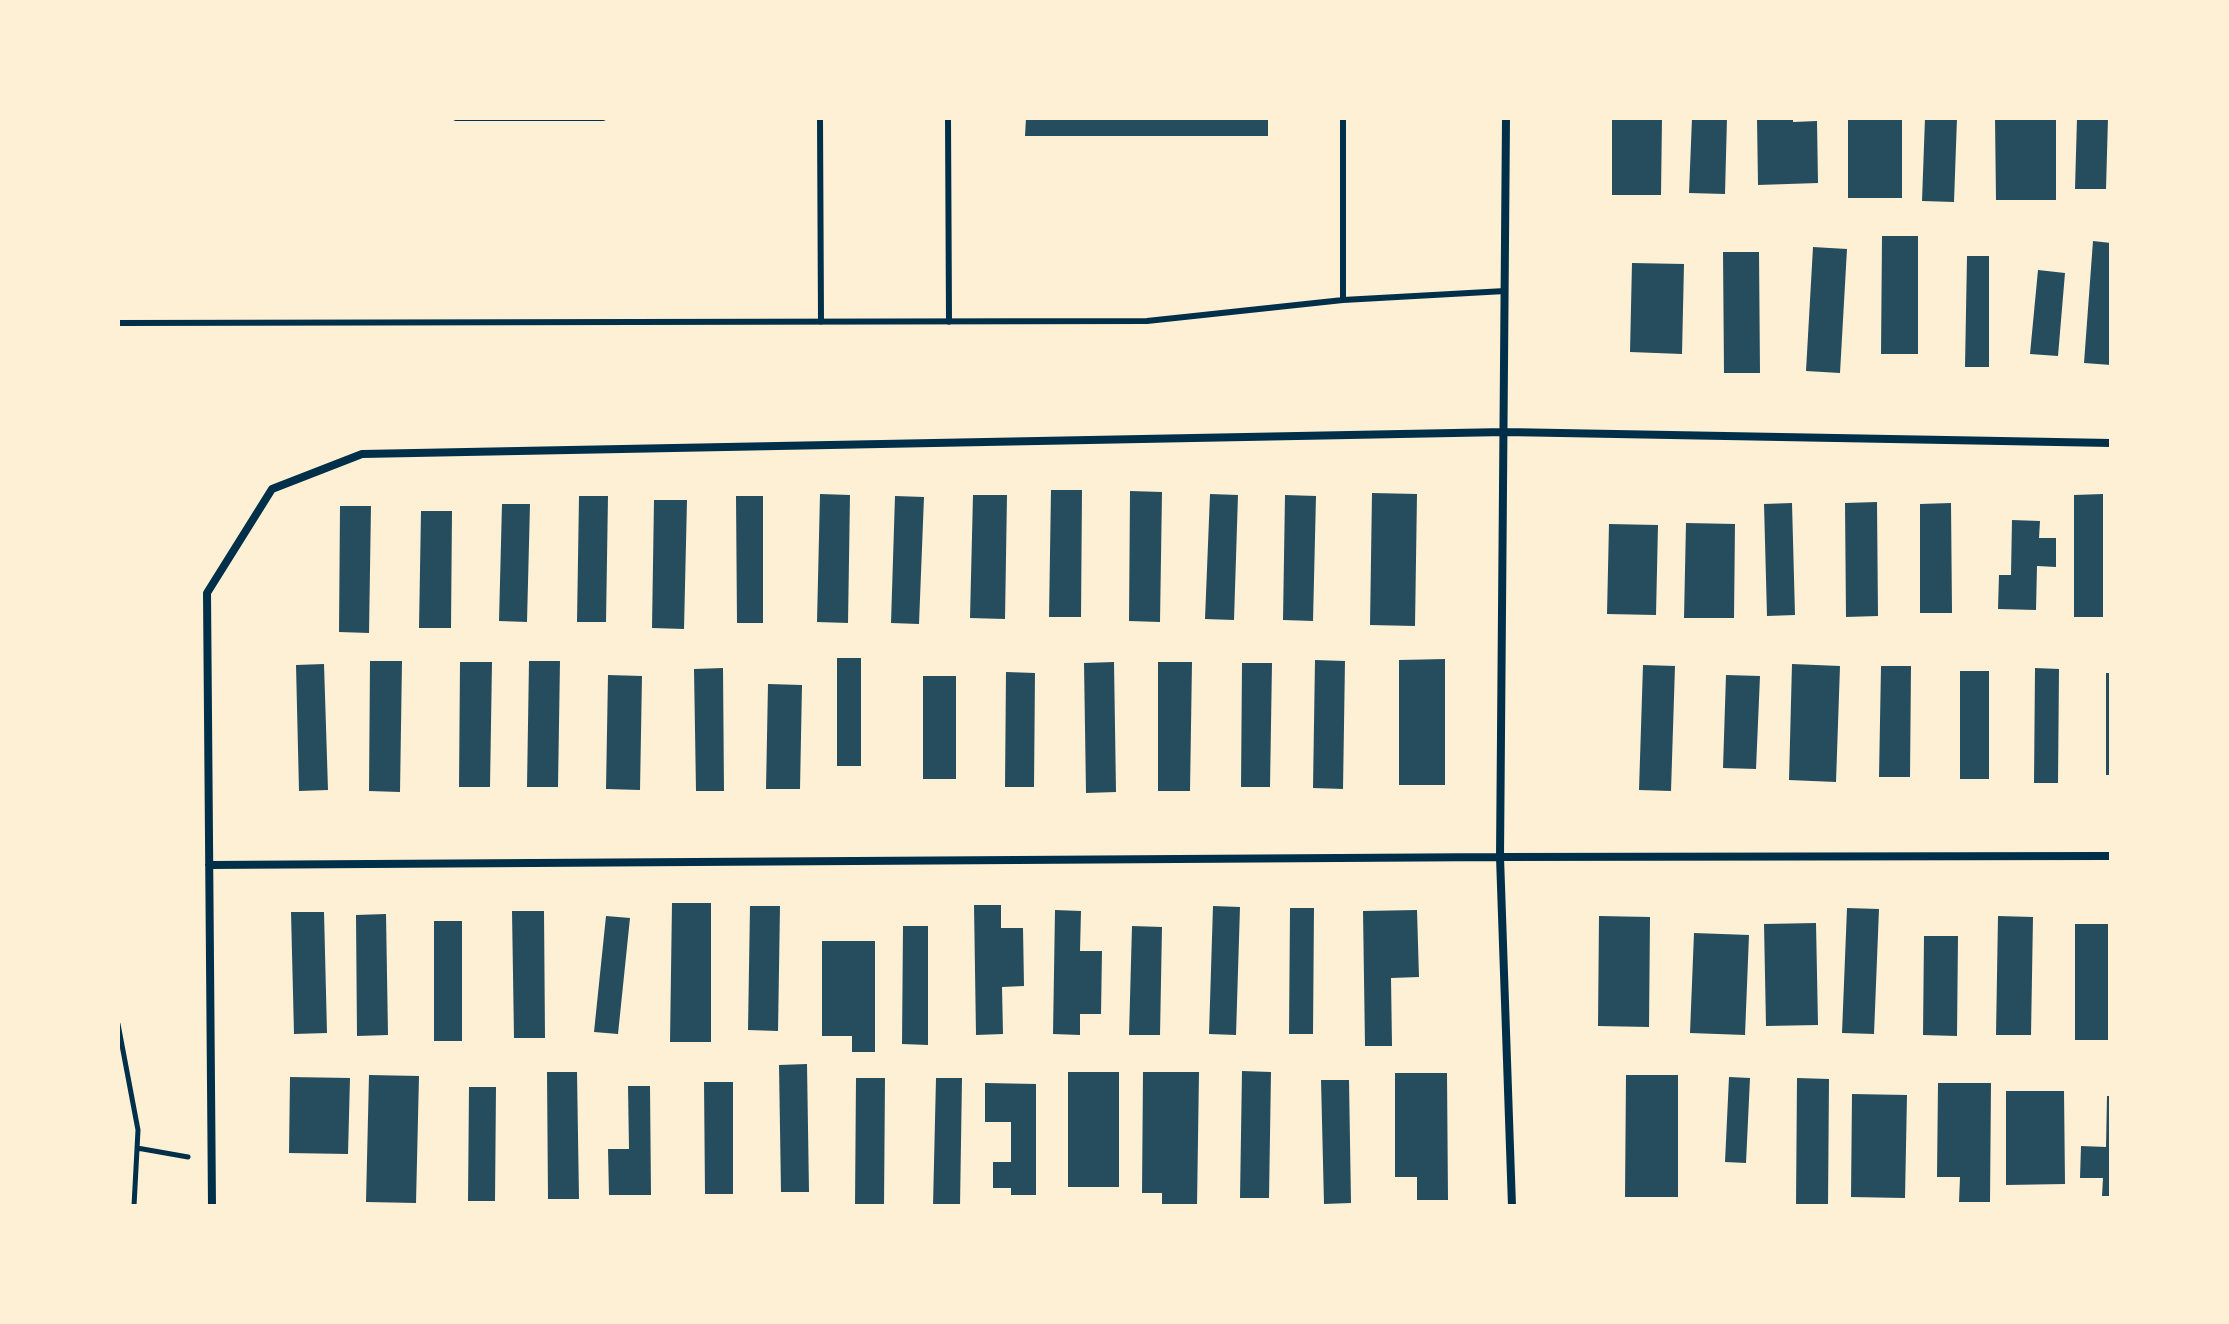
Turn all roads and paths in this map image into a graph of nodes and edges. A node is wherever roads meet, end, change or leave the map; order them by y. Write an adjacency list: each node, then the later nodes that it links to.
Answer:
1 (456, 118): 2 (lane)
2 (603, 118)
3 (820, 118): 9 (lane)
4 (948, 118): 10 (lane)
5 (1343, 118): 8 (lane)
6 (1506, 118): 7 (street)
7 (1506, 291): 8 (lane); 12 (street)
8 (1343, 300): 10 (lane)
9 (821, 322): 10 (lane); 11 (lane)
10 (949, 322)
11 (118, 323)
12 (1505, 432): 13 (street); 15 (street); 16 (street)
13 (2111, 443)
14 (2111, 856): 15 (street)
15 (1500, 857): 16 (street); 22 (street)
16 (209, 865): 19 (street)
17 (118, 1024): 18 (path)
18 (137, 1148): 19 (path); 20 (path)
19 (211, 1162): 21 (street)
20 (134, 1206)
21 (212, 1206)
22 (1512, 1206)

